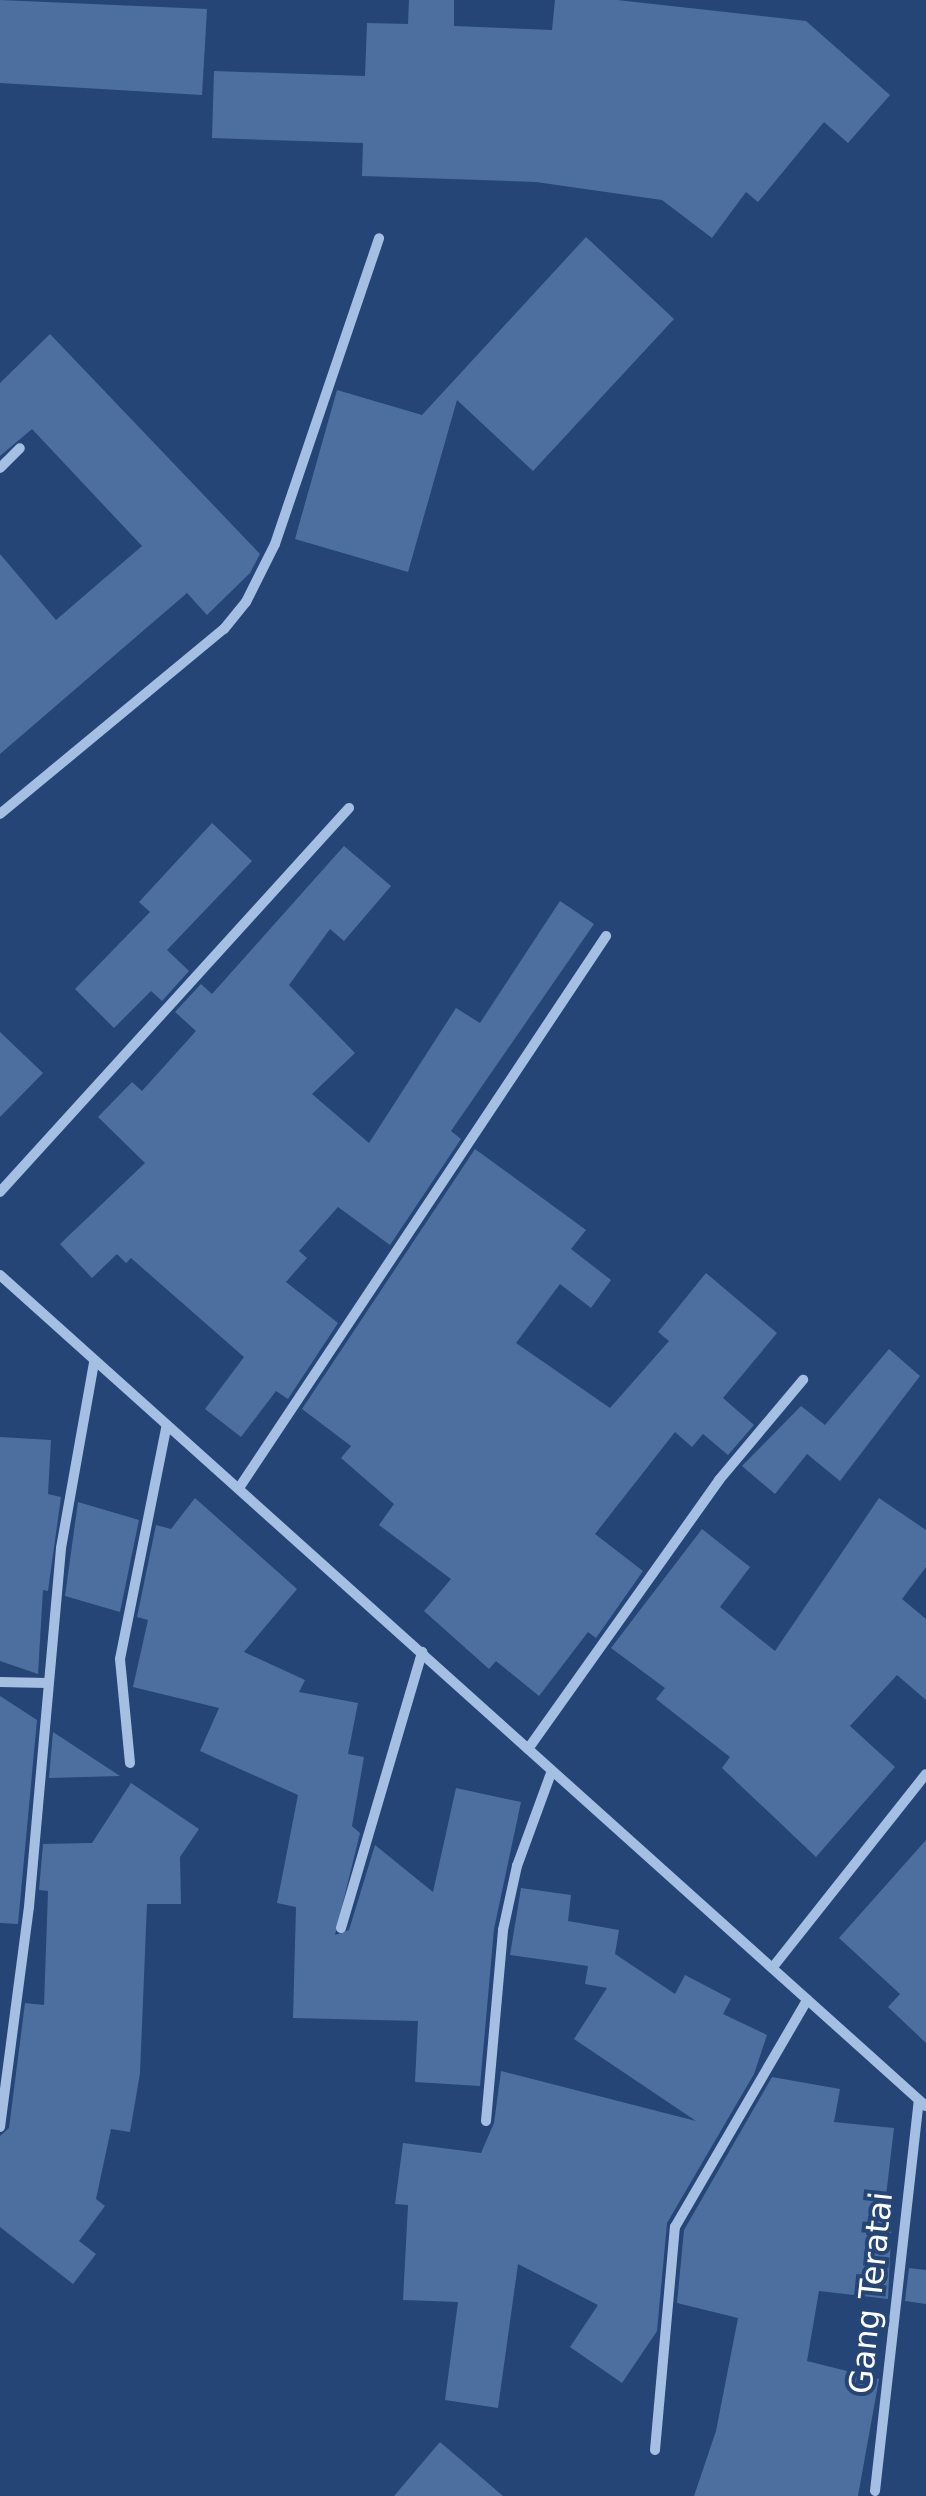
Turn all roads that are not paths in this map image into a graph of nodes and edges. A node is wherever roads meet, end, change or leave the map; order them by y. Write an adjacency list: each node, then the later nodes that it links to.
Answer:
1 (379, 238): 5 (street)
2 (20, 448): 3 (street)
3 (0, 468)
4 (349, 808): 7 (street)
5 (0, 814)
6 (606, 936): 12 (street)
7 (0, 1192)
8 (0, 1275): 9 (street)
9 (94, 1364): 11 (street); 15 (street)
10 (803, 1380): 16 (street)
11 (166, 1428): 12 (street); 17 (street)
12 (238, 1488): 13 (street)
13 (422, 1652): 16 (street); 20 (street)
14 (0, 1682): 15 (street)
15 (48, 1683): 25 (street)
16 (528, 1749): 18 (street)
17 (130, 1763)
18 (551, 1773): 21 (street); 24 (street)
19 (926, 1774): 21 (street)
20 (341, 1928)
21 (773, 1966): 22 (street)
22 (807, 2000): 23 (street); 26 (street)
23 (922, 2103): 27 (street, Gang Teratai)
24 (486, 2121)
25 (0, 2126)
26 (655, 2450)
27 (875, 2491)

